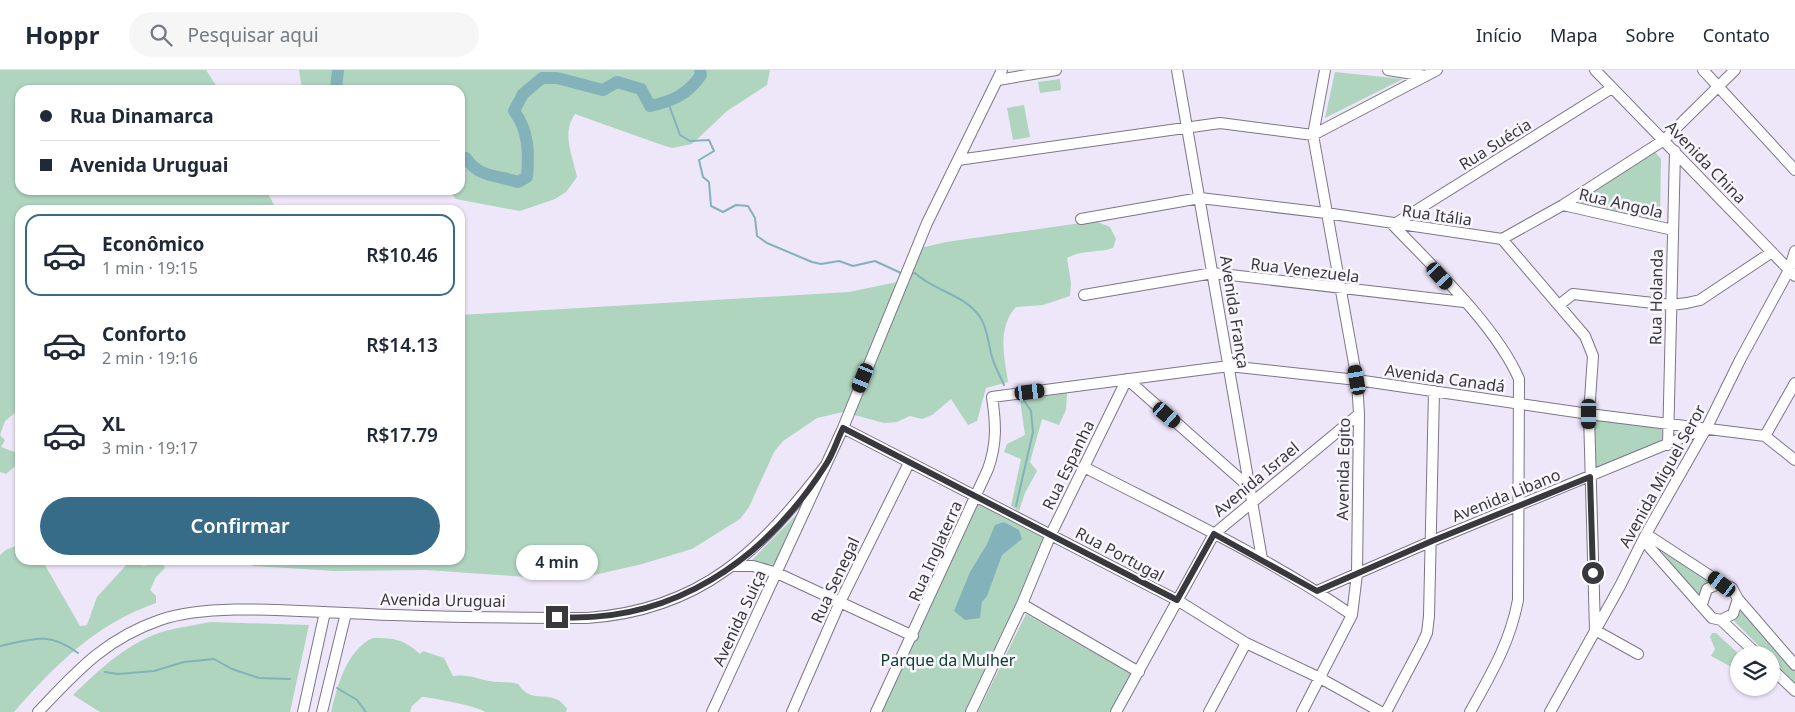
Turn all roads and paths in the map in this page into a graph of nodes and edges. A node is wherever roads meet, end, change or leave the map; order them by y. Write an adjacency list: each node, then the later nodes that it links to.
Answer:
1 (1056, 70): 9 (street)
2 (1177, 70): 13 (street, Avenida França)
3 (1325, 70): 14 (street, Avenida Egito)
4 (1388, 70): 10 (street)
5 (1437, 70): 10 (street)
6 (1595, 70): 12 (street, Avenida China)
7 (1703, 70): 11 (street)
8 (1735, 70): 11 (street)
9 (1000, 75): 17 (street, Avenida Suiça)
10 (1426, 76): 14 (street)
11 (1718, 87): 15 (street); 18 (street)
12 (1612, 88): 15 (street, Avenida China); 23 (street, Rua Suécia)
13 (1188, 126): 14 (street); 17 (street); 19 (street, Avenida França)
14 (1313, 135): 21 (street, Avenida Egito)
15 (1664, 140): 16 (street, Avenida China); 20 (street)
16 (1675, 151): 24 (street, Rua Holanda); 27 (street, Avenida China)
17 (958, 160): 46 (street, Avenida Suiça)
18 (1795, 170)
19 (1200, 198): 21 (street, Rua Itália); 22 (street, Rua Itália); 28 (street, Avenida França)
20 (1563, 205): 24 (street, Rua Angola); 25 (street)
21 (1326, 213): 23 (street, Rua Itália); 30 (street, Avenida Egito)
22 (1081, 219)
23 (1393, 225): 25 (street, Rua Itália); 32 (street)
24 (1673, 230): 34 (street, Rua Holanda)
25 (1502, 239): 33 (street)
26 (1795, 251): 29 (street, Avenida Miguel Seror)
27 (1772, 252): 29 (street, Avenida China); 34 (street)
28 (1213, 273): 30 (street, Rua Venezuela); 31 (street, Rua Venezuela); 35 (street, Avenida França)
29 (1792, 273): 45 (street, Avenida Miguel Seror)
30 (1342, 290): 32 (street, Rua Venezuela); 37 (street, Avenida Egito)
31 (1084, 295)
32 (1464, 302): 41 (street)
33 (1559, 305): 34 (street); 43 (street)
34 (1671, 305): 44 (street, Rua Holanda)
35 (1228, 366): 36 (street, Avenida Canadá); 37 (street, Avenida Canadá); 54 (street, Avenida França)
36 (1127, 379): 40 (street, Avenida Canadá); 52 (street, Rua Espanha); 54 (street)
37 (1357, 380): 39 (street, Avenida Canadá); 42 (street, Avenida Egito)
38 (1794, 389): 47 (street)
39 (1434, 391): 41 (street, Avenida Canadá); 61 (street)
40 (992, 397): 55 (street, Rua Inglaterra)
41 (1520, 404): 43 (street, Avenida Canadá); 57 (street)
42 (1359, 414): 56 (street, Avenida Israel); 65 (street, Avenida Egito)
43 (1589, 414): 44 (street, Avenida Canadá); 53 (street)
44 (1668, 422): 45 (street, Avenida Canadá); 48 (street, Rua Holanda)
45 (1707, 427): 47 (street, Avenida Canadá); 48 (street, Avenida Libano); 60 (street, Avenida Miguel Seror)
46 (843, 428): 50 (street, Rua Portugal); 51 (street, Avenida Suiça)
47 (1764, 436): 49 (street, Avenida Canadá)
48 (1668, 445): 53 (street, Avenida Libano)
49 (1795, 460)
50 (909, 463): 55 (street, Rua Portugal); 70 (street, Rua Senegal)
51 (826, 465): 63 (street, Avenida Uruguai); 64 (street, Avenida Suiça)
52 (1084, 467): 58 (street, Rua Espanha); 59 (street)
53 (1590, 477): 57 (street, Avenida Libano); 77 (street)
54 (1248, 486): 56 (street, Avenida França)
55 (976, 495): 58 (street, Rua Portugal); 78 (street, Rua Inglaterra)
56 (1253, 500): 59 (street, Avenida Israel); 62 (street, Avenida França)
57 (1518, 506): 61 (street, Avenida Libano); 101 (street)
58 (1051, 534): 69 (street, Rua Portugal); 71 (street, Rua Espanha)
59 (1214, 534): 62 (street); 69 (street, Avenida Israel)
60 (1645, 537): 66 (street); 72 (street); 77 (street, Avenida Miguel Seror)
61 (1432, 541): 65 (street, Avenida Libano); 100 (street)
62 (1262, 560): 67 (street)
63 (733, 566): 64 (street); 74 (street, Avenida Uruguai)
64 (777, 572): 70 (street); 92 (street, Avenida Suiça)
65 (1356, 574): 67 (street, Avenida Libano); 75 (street, Avenida Egito)
66 (1722, 584): 68 (street); 72 (street)
67 (1317, 591): 75 (street)
68 (1738, 599): 76 (street); 84 (street)
69 (1177, 600): 79 (street, Rua Portugal); 85 (street, Avenida Israel)
70 (840, 602): 78 (street); 93 (street, Rua Senegal)
71 (1022, 604): 85 (street); 95 (street, Rua Espanha)
72 (1702, 604): 76 (street)
73 (325, 612): 74 (street, Avenida Uruguai); 82 (street); 89 (street, Avenida Uruguai)
74 (346, 613): 83 (street)
75 (1352, 615): 87 (street, Avenida Egito)
76 (1721, 620): 80 (street)
77 (1595, 630): 81 (street); 102 (street, Avenida Miguel Seror)
78 (912, 636): 94 (street, Rua Inglaterra)
79 (1246, 643): 87 (street, Rua Portugal); 97 (street)
80 (1748, 646)
81 (1638, 654)
82 (316, 660): 83 (street); 90 (street)
83 (334, 664): 91 (street)
84 (1795, 665)
85 (1139, 672): 96 (street, Avenida Israel)
86 (1780, 677): 88 (street)
87 (1320, 678): 98 (street, Avenida Egito); 99 (street, Rua Portugal)
88 (1795, 691)
89 (38, 712)
90 (303, 712)
91 (322, 712)
92 (712, 712)
93 (792, 712)
94 (876, 712)
95 (971, 712)
96 (1116, 712)
97 (1209, 712)
98 (1302, 712)
99 (1381, 712)
100 (1386, 712)
101 (1470, 712)
102 (1550, 712)

